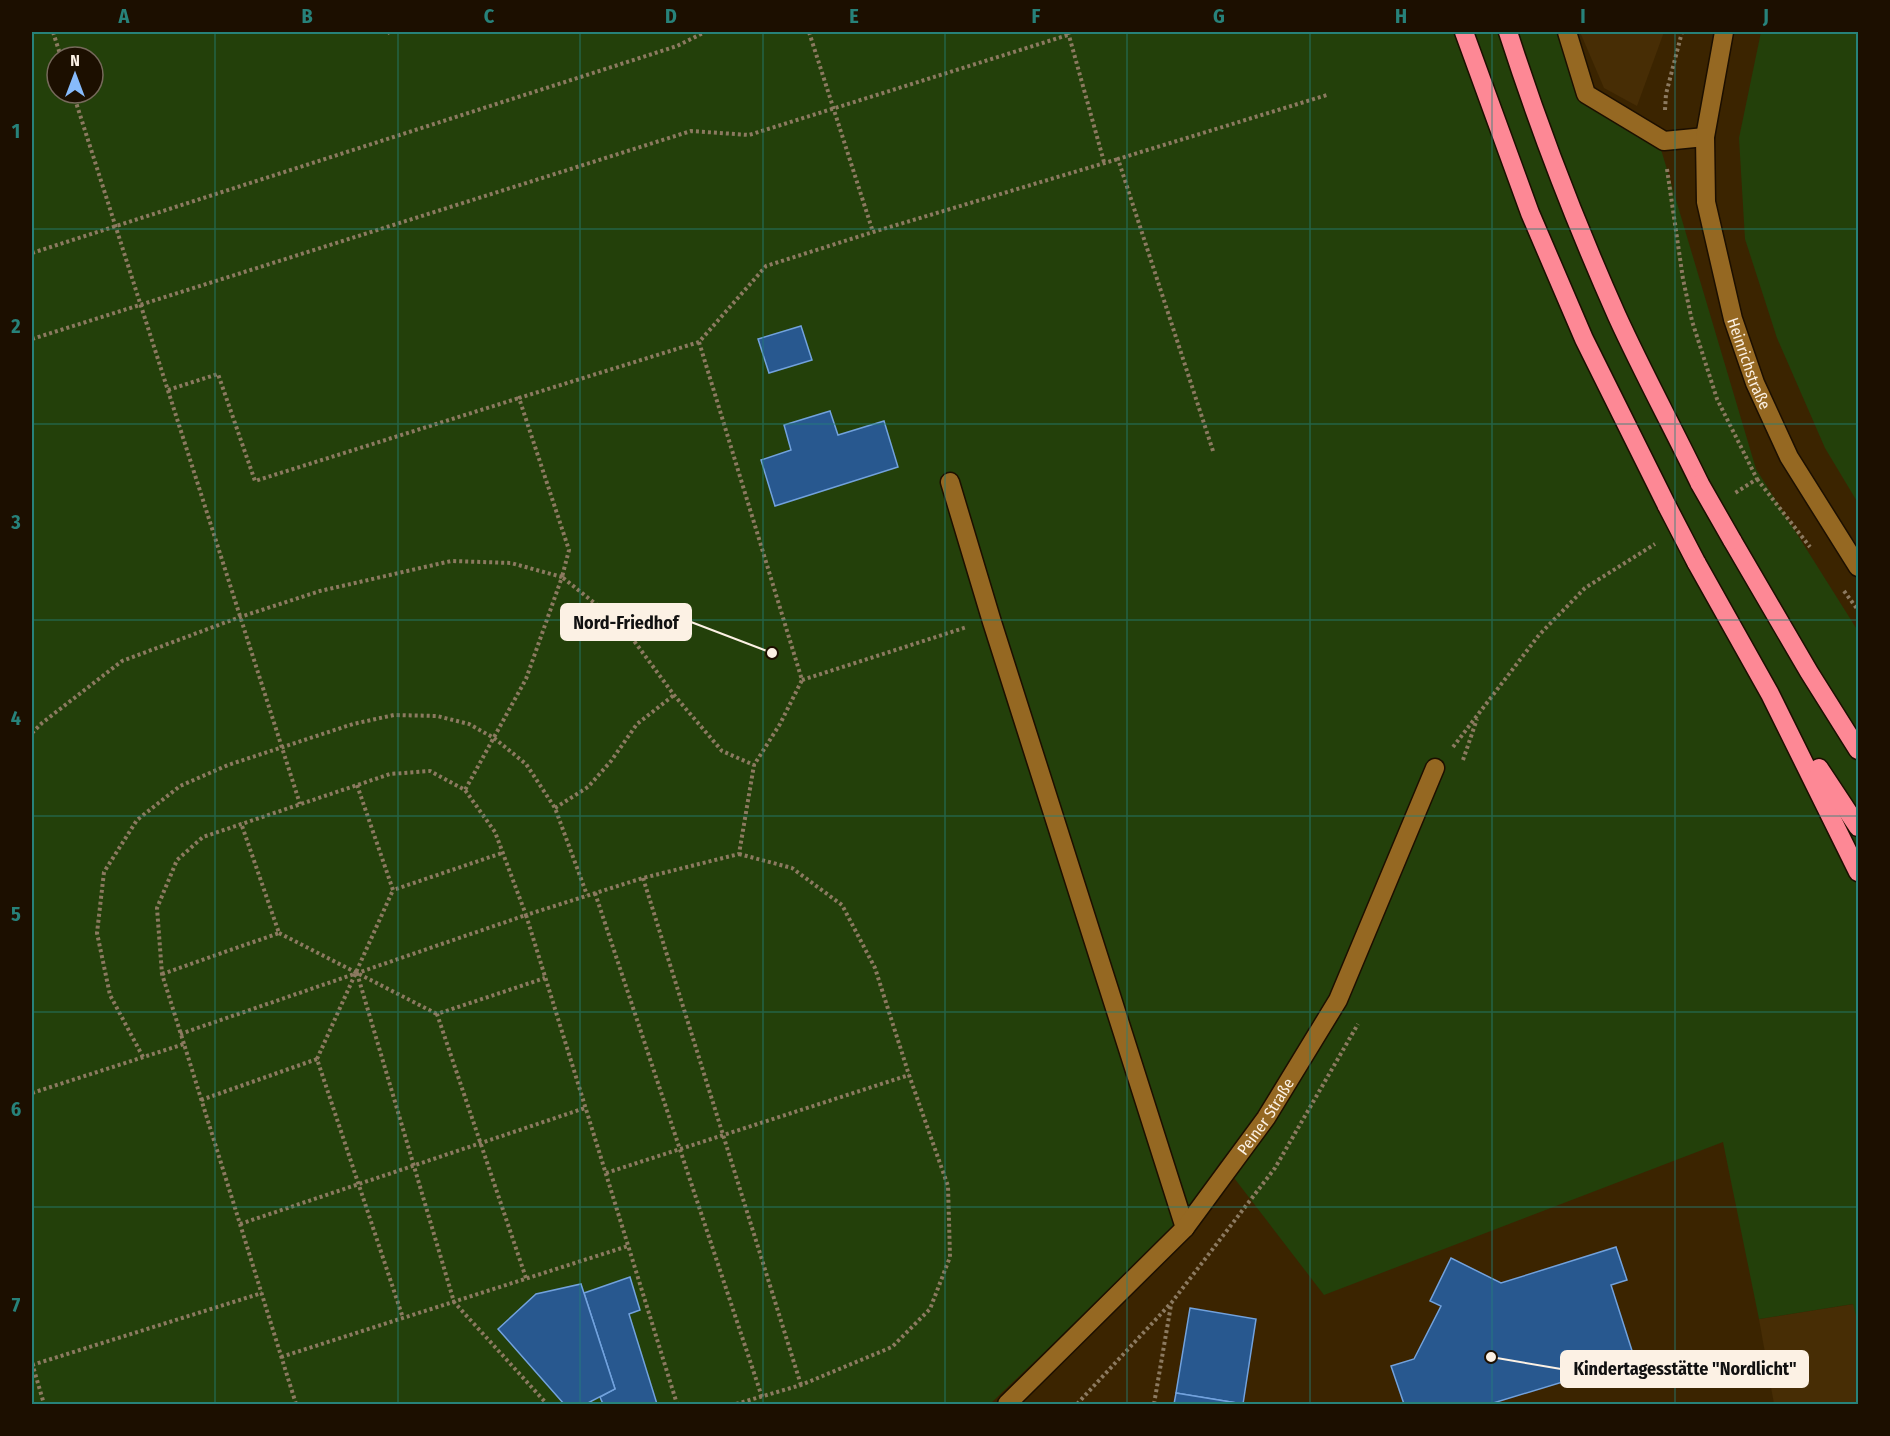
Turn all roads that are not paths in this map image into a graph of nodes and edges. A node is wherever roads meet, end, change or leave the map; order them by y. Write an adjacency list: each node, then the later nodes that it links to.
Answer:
1 (1464, 32): 8 (highway, bridge)
2 (1508, 32): 9 (highway, bridge)
3 (1567, 32): 5 (street)
4 (1724, 32): 5 (street, Heinrichstraße)
5 (1706, 137): 7 (street, Heinrichstraße)
6 (950, 482): 13 (street)
7 (1858, 567)
8 (1770, 694): 11 (highway); 12 (highway)
9 (1858, 750)
10 (1435, 768): 13 (street, Peiner Straße)
11 (1858, 827)
12 (1858, 872)
13 (1185, 1228): 14 (street, Peiner Straße)
14 (1007, 1404)

